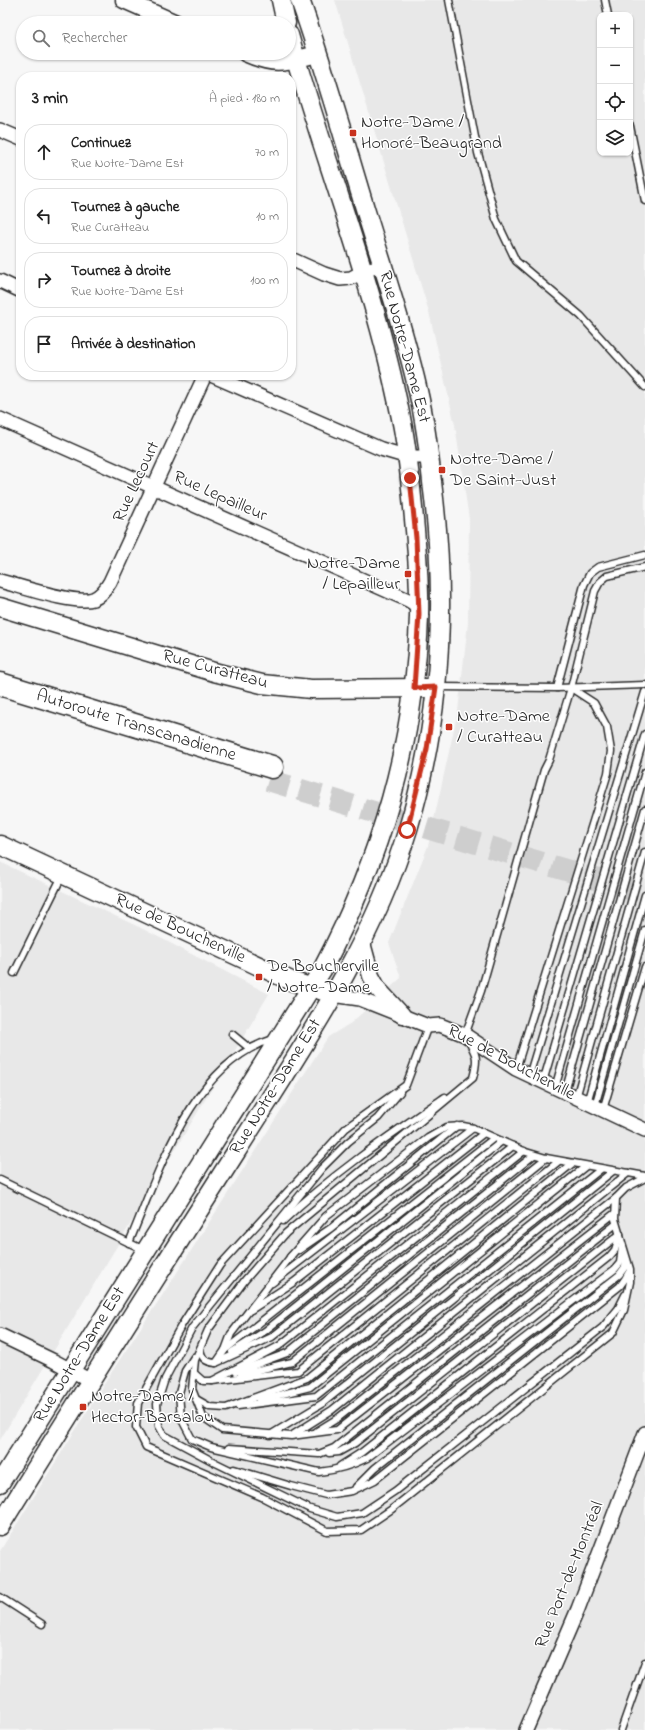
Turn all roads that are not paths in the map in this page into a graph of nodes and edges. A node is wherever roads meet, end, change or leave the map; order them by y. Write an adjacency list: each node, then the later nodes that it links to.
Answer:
1 (124, 0): 7 (street)
2 (280, 0): 8 (main road)
3 (300, 0): 9 (main road, Rue Notre-Dame Est)
4 (449, 0): 23 (lane)
5 (605, 0): 6 (lane)
6 (607, 12)
7 (160, 16)
8 (284, 16)
9 (317, 54): 11 (street); 17 (main road, Rue Notre-Dame Est)
10 (262, 60): 11 (street)
11 (296, 60): 18 (main road, Rue Notre-Dame Est)
12 (0, 130): 13 (street)
13 (16, 137)
14 (633, 141): 15 (lane)
15 (645, 201)
16 (296, 261): 18 (street)
17 (382, 266): 18 (street); 26 (main road, Rue Notre-Dame Est)
18 (362, 272): 25 (main road, Rue Notre-Dame Est)
19 (0, 281): 20 (street)
20 (16, 288)
21 (203, 380): 27 (street, Rue Lecourt)
22 (222, 380): 25 (street)
23 (645, 387)
24 (0, 419): 27 (street, Rue Lepailleur)
25 (408, 457): 26 (street); 32 (main road, Rue Notre-Dame Est)
26 (429, 457): 35 (main road, Rue Notre-Dame Est)
27 (154, 488): 30 (street, Rue Lecourt); 32 (street, Rue Lepailleur)
28 (645, 555): 37 (lane)
29 (645, 567): 38 (lane)
30 (0, 581)
31 (0, 607): 36 (main road, Rue Curatteau)
32 (419, 614): 36 (main road, Rue Notre-Dame Est)
33 (0, 684): 40 (highway, Autoroute Transcanadienne)
34 (645, 685): 38 (lane)
35 (436, 687): 36 (main road, Rue Curatteau); 37 (lane); 49 (main road, Rue Notre-Dame Est)
36 (414, 688): 52 (main road, Rue Notre-Dame Est)
37 (557, 688): 38 (lane)
38 (571, 688): 57 (lane); 60 (lane)
39 (645, 692): 61 (lane)
40 (0, 696)
41 (645, 734): 63 (lane)
42 (645, 772): 65 (lane)
43 (645, 809): 65 (lane)
44 (0, 846): 46 (main road, Rue de Boucherville)
45 (645, 852): 65 (lane)
46 (63, 875): 51 (lane); 52 (main road, Rue de Boucherville)
47 (645, 895): 65 (lane)
48 (645, 930): 65 (lane)
49 (362, 943): 53 (main road, Rue Notre-Dame Est); 54 (street)
50 (645, 967): 65 (lane)
51 (14, 973)
52 (311, 988): 53 (main road, Rue de Boucherville); 58 (main road, Rue Notre-Dame Est)
53 (333, 995): 54 (street, Rue de Boucherville); 104 (main road, Rue Notre-Dame Est)
54 (402, 1015): 55 (street, Rue de Boucherville)
55 (428, 1026): 57 (street, Rue de Boucherville); 64 (lane)
56 (232, 1034): 59 (lane)
57 (465, 1035): 60 (street, Rue de Boucherville); 62 (lane)
58 (281, 1037): 59 (lane); 91 (main road, Rue Notre-Dame Est)
59 (249, 1048): 89 (lane)
60 (516, 1069): 61 (street, Rue de Boucherville)
61 (529, 1076): 63 (street, Rue de Boucherville)
62 (473, 1078): 88 (lane); 99 (lane)
63 (543, 1082): 65 (street, Rue de Boucherville)
64 (406, 1085): 88 (lane); 95 (lane)
65 (580, 1099): 68 (street, Rue de Boucherville)
66 (457, 1126): 67 (lane); 93 (lane); 93 (lane)
67 (473, 1128): 69 (lane); 96 (lane)
68 (645, 1130)
69 (484, 1133): 70 (lane); 97 (lane)
70 (494, 1138): 71 (lane); 100 (lane)
71 (502, 1141): 72 (lane); 101 (lane)
72 (513, 1146): 73 (lane); 101 (lane)
73 (524, 1151): 74 (lane); 105 (lane)
74 (534, 1155): 75 (lane); 105 (lane)
75 (546, 1158): 76 (lane); 105 (lane)
76 (559, 1161): 77 (lane); 105 (lane)
77 (573, 1164): 78 (lane); 107 (lane)
78 (586, 1166): 79 (lane); 107 (lane)
79 (601, 1169): 80 (lane); 107 (lane)
80 (613, 1171): 81 (lane); 110 (lane)
81 (628, 1173): 82 (lane); 111 (lane)
82 (645, 1177): 84 (lane)
83 (0, 1180): 89 (lane)
84 (616, 1198): 85 (lane); 108 (lane)
85 (615, 1213): 86 (lane); 108 (lane)
86 (616, 1224): 87 (lane); 113 (lane)
87 (620, 1234): 90 (lane); 113 (lane); 115 (lane)
88 (262, 1242): 114 (lane)
89 (129, 1243): 91 (lane)
90 (622, 1243): 92 (lane); 115 (lane)
91 (146, 1251): 102 (main road, Rue Notre-Dame Est)
92 (626, 1255): 94 (lane); 117 (lane)
93 (290, 1257): 96 (lane)
94 (630, 1270): 95 (lane); 117 (lane)
95 (630, 1282): 114 (lane)
96 (265, 1289): 97 (lane)
97 (246, 1314): 100 (lane)
98 (0, 1335): 102 (street)
99 (200, 1349): 101 (lane); 103 (lane); 112 (lane)
100 (225, 1350): 101 (lane)
101 (216, 1363)
102 (71, 1370): 104 (street); 116 (main road, Rue Notre-Dame Est)
103 (194, 1373): 105 (lane); 106 (lane)
104 (91, 1381): 118 (main road, Rue Notre-Dame Est)
105 (212, 1381)
106 (196, 1399): 107 (lane); 110 (lane)
107 (226, 1408)
108 (314, 1433): 111 (lane)
109 (645, 1433): 122 (street, Rue Port-de-Montréal)
110 (270, 1434): 111 (lane)
111 (291, 1436)
112 (211, 1447): 113 (lane); 115 (lane)
113 (319, 1454)
114 (216, 1463): 117 (lane)
115 (334, 1470)
116 (0, 1483)
117 (352, 1492)
118 (0, 1526)
119 (0, 1597): 120 (lane)
120 (42, 1624)
121 (645, 1662): 123 (lane)
122 (526, 1730)
123 (621, 1730)

